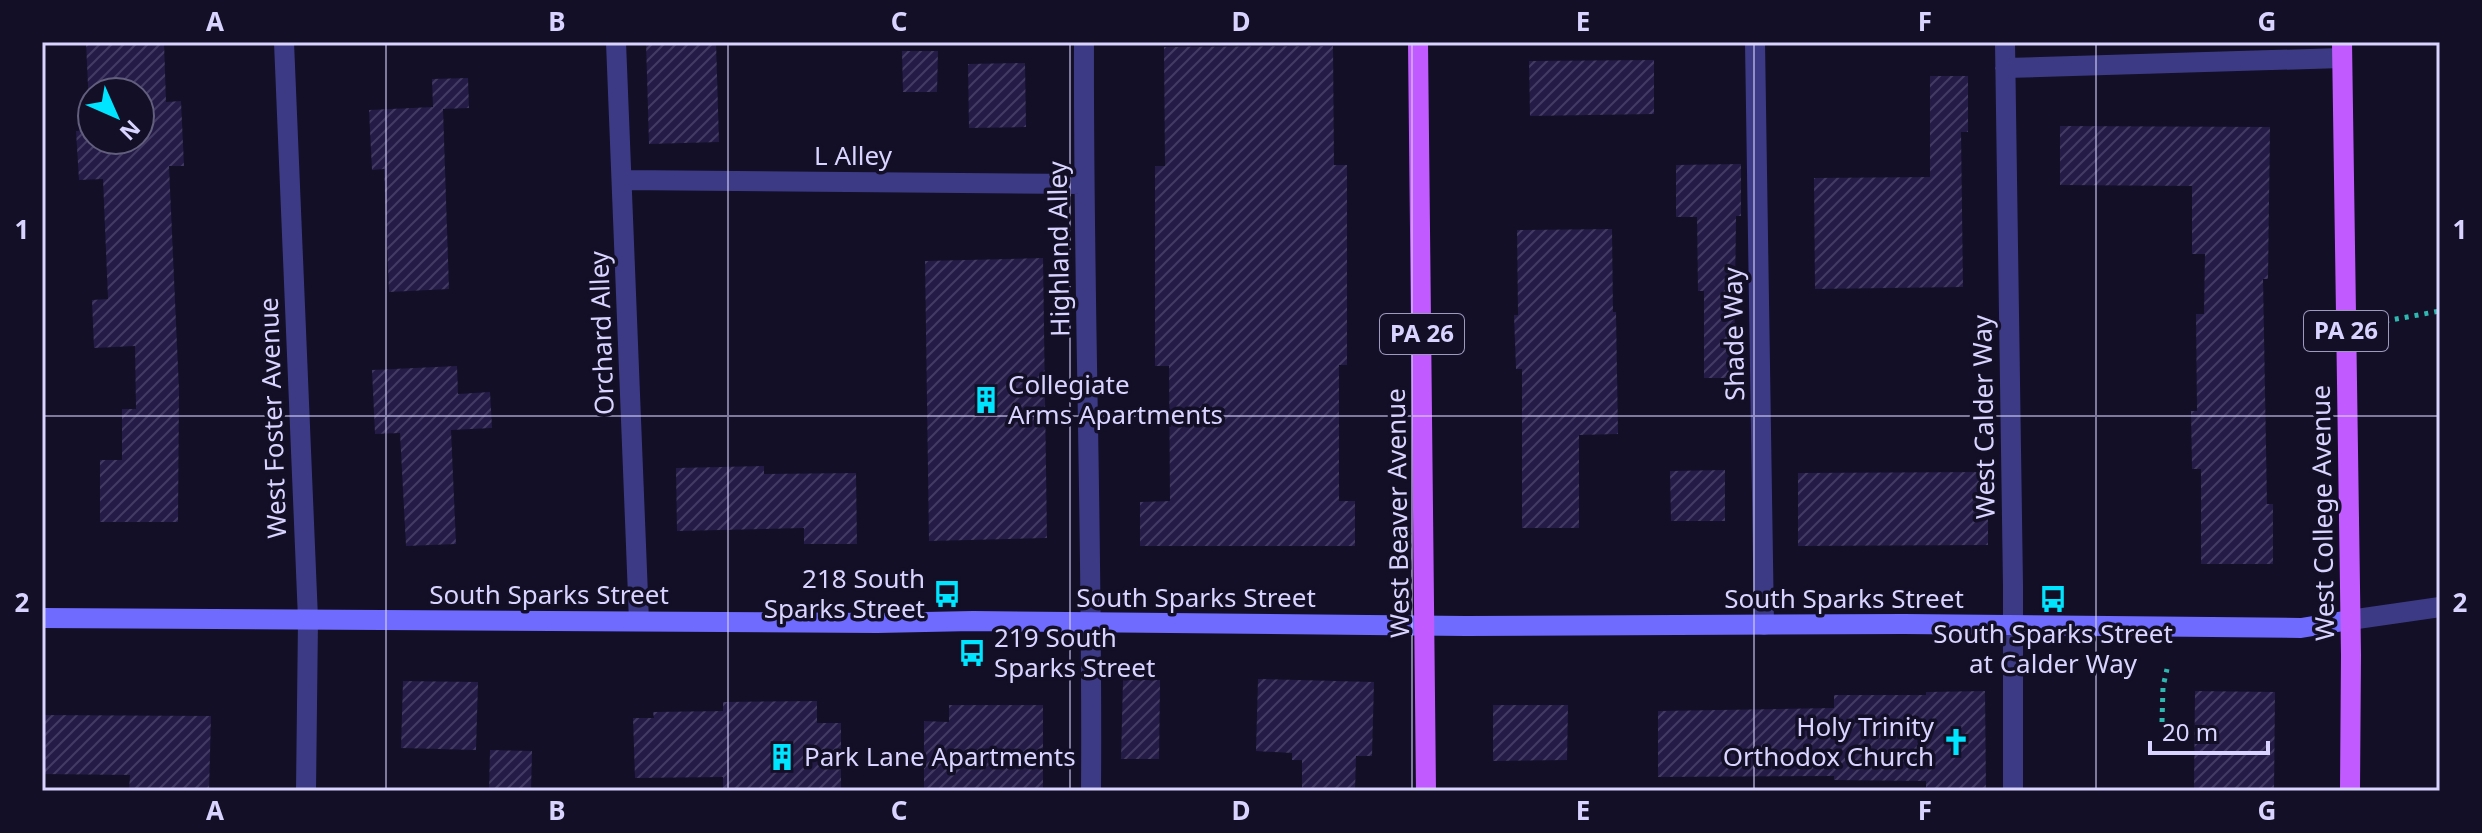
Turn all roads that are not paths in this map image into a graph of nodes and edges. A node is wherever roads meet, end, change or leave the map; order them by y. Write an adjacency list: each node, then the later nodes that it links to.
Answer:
1 (284, 42): 13 (street, West Foster Avenue)
2 (616, 42): 9 (street, Orchard Alley)
3 (1084, 42): 10 (street, Highland Alley)
4 (1418, 42): 19 (main road, West Beaver Avenue / PA 26)
5 (1755, 42): 17 (street, Shade Way)
6 (2005, 42): 8 (street, West Calder Way)
7 (2342, 50): 8 (street); 14 (main road, West College Avenue / PA 26)
8 (2005, 68): 18 (street, West Calder Way)
9 (622, 180): 10 (street, L Alley); 15 (street, Orchard Alley)
10 (1083, 184): 16 (street, Highland Alley)
11 (2440, 607): 14 (street)
12 (42, 618): 13 (street, South Sparks Street)
13 (308, 619): 15 (street, South Sparks Street); 20 (street, West Foster Avenue)
14 (2350, 620): 18 (street, South Sparks Street); 24 (main road, West College Avenue / PA 26)
15 (639, 621): 16 (street, South Sparks Street)
16 (1090, 624): 19 (street, South Sparks Street); 21 (street, Highland Alley)
17 (1764, 625): 18 (street, South Sparks Street); 19 (street, South Sparks Street)
18 (2013, 625): 23 (street, West Calder Way)
19 (1425, 626): 22 (main road, West Beaver Avenue / PA 26)
20 (306, 791)
21 (1091, 791)
22 (1426, 791)
23 (2013, 791)
24 (2350, 791)

